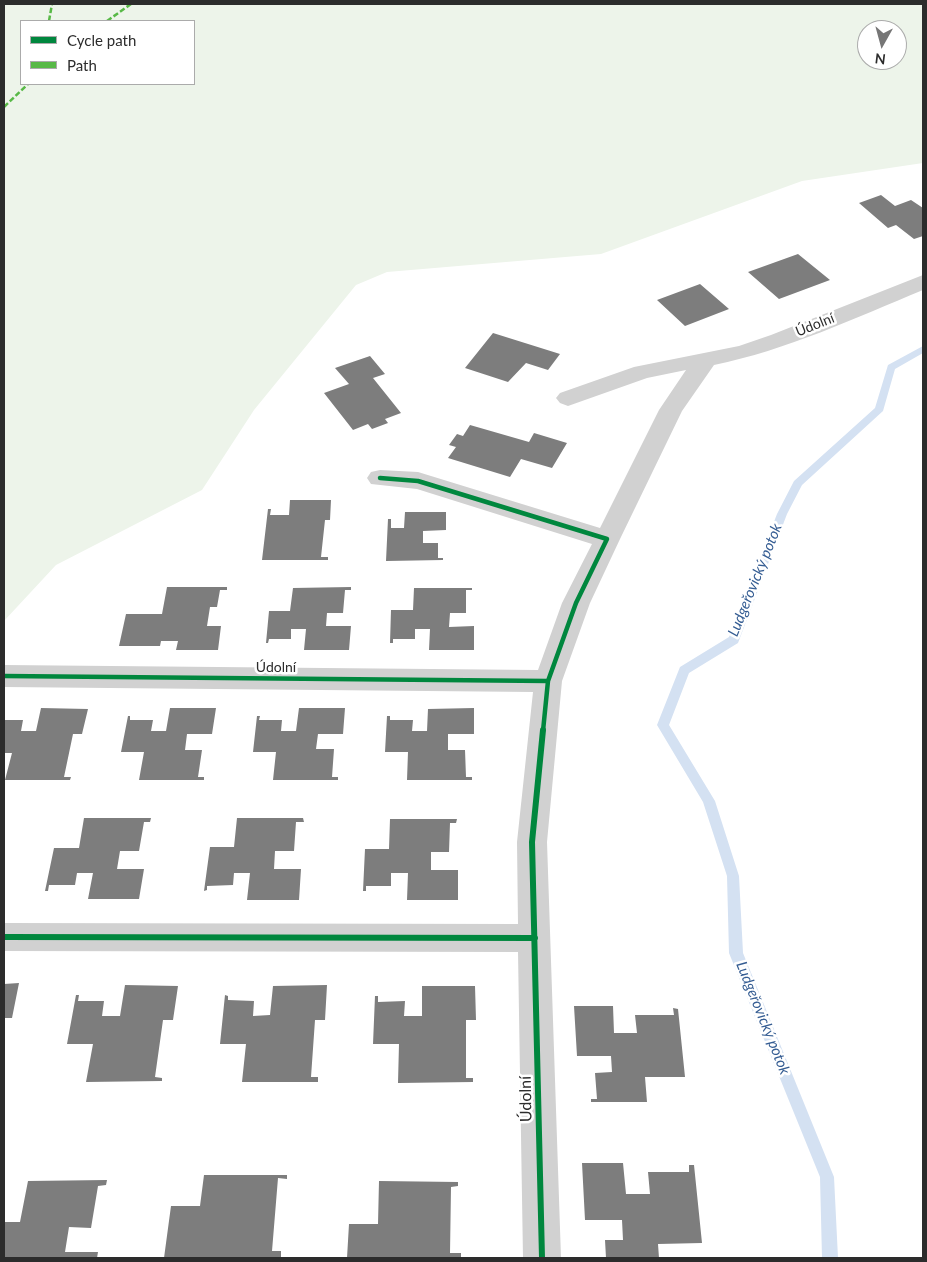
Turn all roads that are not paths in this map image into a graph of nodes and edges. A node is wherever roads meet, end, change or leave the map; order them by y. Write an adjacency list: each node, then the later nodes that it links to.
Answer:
1 (923, 282): 2 (street, Údolní)
2 (705, 361): 3 (street, Údolní); 5 (street, Údolní)
3 (568, 398)
4 (380, 478): 5 (street)
5 (607, 539): 7 (street, Údolní)
6 (4, 676): 7 (street, Údolní)
7 (548, 681): 9 (street, Údolní)
8 (4, 938): 9 (street)
9 (535, 938): 10 (street, Údolní)
10 (542, 1258)

